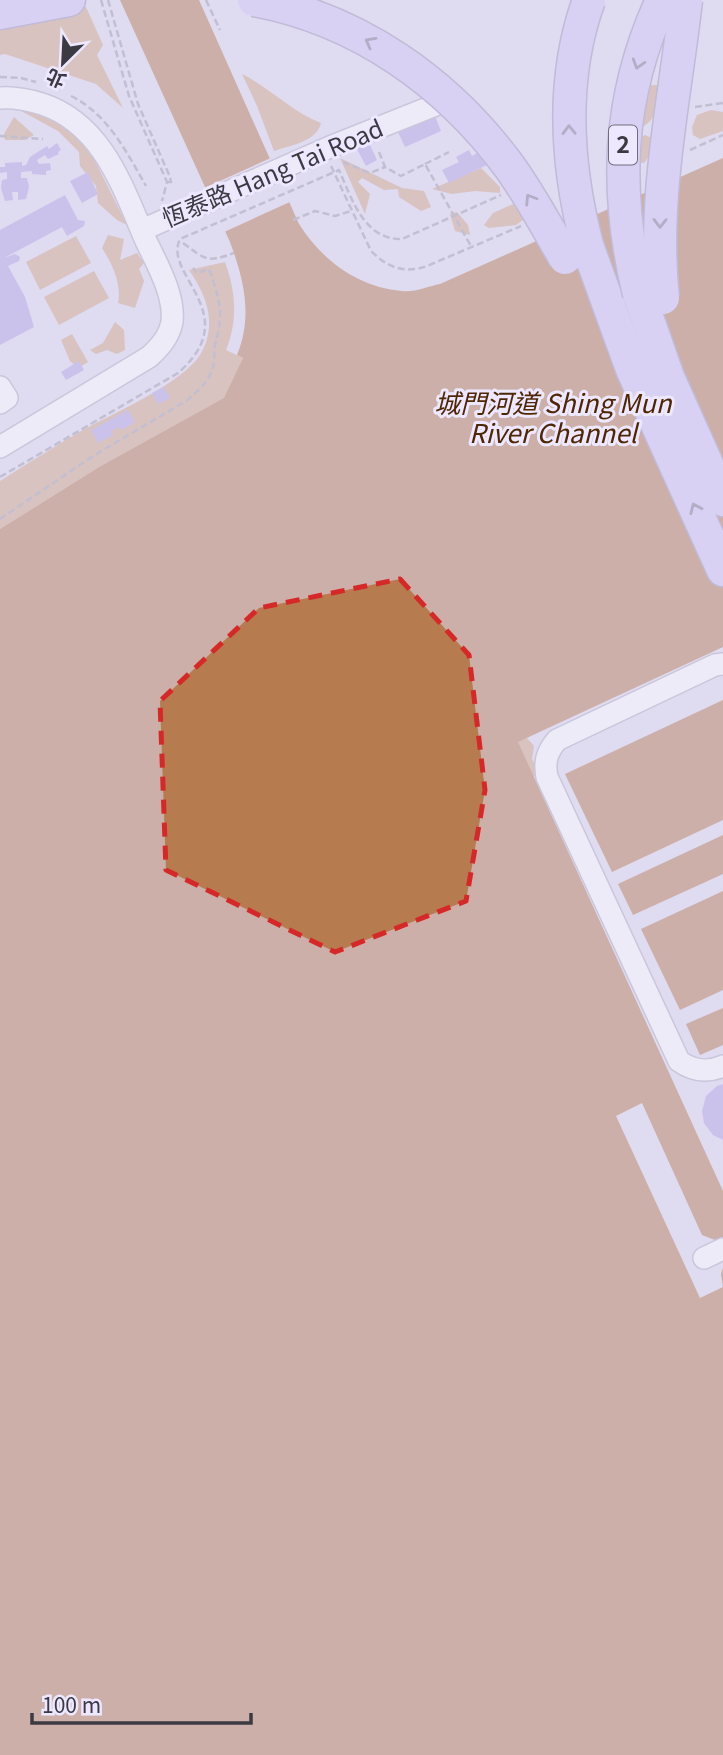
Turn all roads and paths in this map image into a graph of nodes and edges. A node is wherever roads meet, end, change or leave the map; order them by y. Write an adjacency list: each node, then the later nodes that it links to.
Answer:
1 (69, 0): 9 (highway)
2 (101, 0): 20 (path)
3 (108, 0): 20 (path)
4 (206, 0): 10 (path)
5 (254, 0): 32 (highway, one-way to 5, bridge)
6 (589, 0): 32 (highway, one-way to 6, bridge)
7 (662, 0): 34 (highway, 2, one-way to 34, bridge)
8 (686, 0): 34 (highway, one-way to 34, bridge)
9 (11, 10)
10 (220, 30)
11 (0, 98): 25 (street, 恆泰路 Hang Tai Road)
12 (443, 102): 25 (street, 恆泰路 Hang Tai Road)
13 (0, 136): 14 (path)
14 (43, 139)
15 (379, 152): 19 (path)
16 (449, 152): 17 (path)
17 (425, 164): 19 (path); 27 (path)
18 (331, 167): 19 (path)
19 (385, 167)
20 (167, 183): 21 (path)
21 (161, 203)
22 (351, 211): 23 (path)
23 (293, 220)
24 (438, 224): 30 (path, 恆泰路 Hang Tai Road)
25 (142, 230): 35 (street)
26 (183, 243): 28 (path)
27 (472, 248)
28 (234, 253)
29 (192, 268): 37 (path)
30 (184, 269)
31 (0, 387): 33 (street)
32 (644, 395): 38 (highway, one-way to 32)
33 (0, 403)
34 (684, 411): 36 (highway, 2)
35 (0, 447)
36 (723, 500)
37 (0, 519)
38 (723, 570)
39 (723, 664): 40 (street)
40 (723, 1066)

